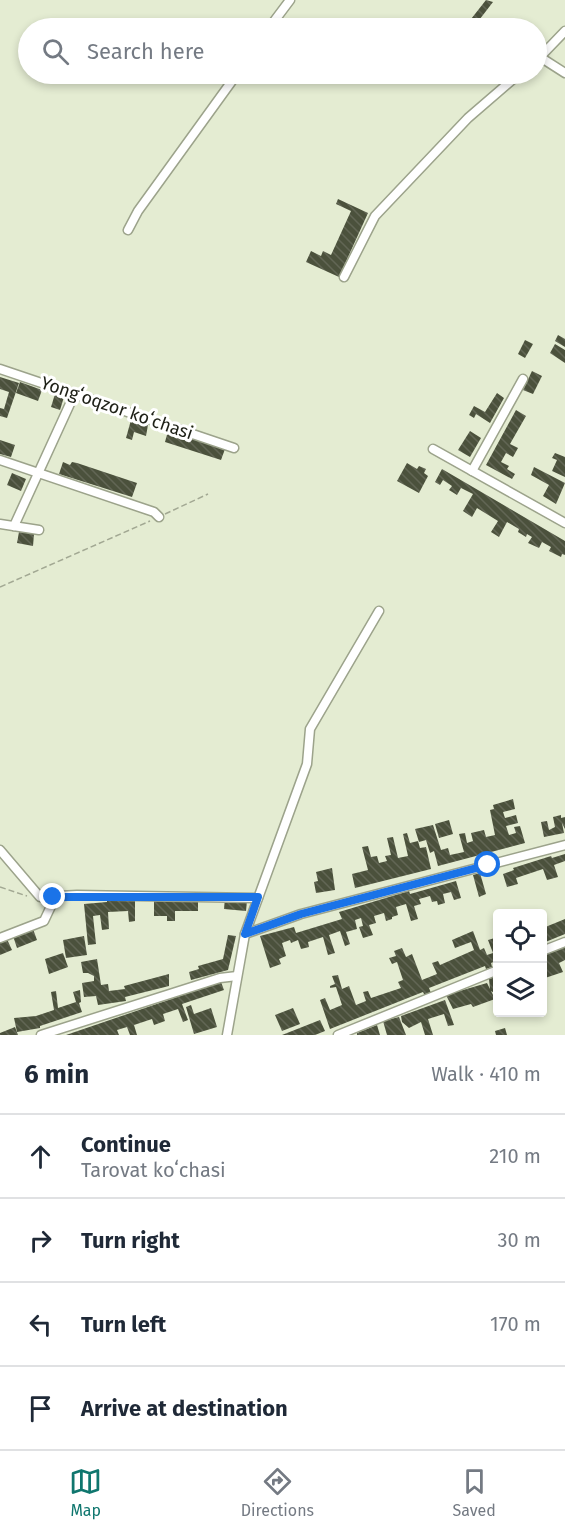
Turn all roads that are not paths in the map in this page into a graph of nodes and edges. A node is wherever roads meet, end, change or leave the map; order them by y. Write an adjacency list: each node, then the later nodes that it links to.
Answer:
1 (290, 0): 2 (street)
2 (276, 18)
3 (565, 31): 4 (street)
4 (547, 49)
5 (547, 63): 6 (street)
6 (565, 73)
7 (230, 84): 9 (street)
8 (507, 84): 10 (street)
9 (128, 230)
10 (344, 278)
11 (0, 369): 13 (street, Yongʻoqzor koʻchasi)
12 (524, 379): 17 (street)
13 (74, 395): 14 (street, Yongʻoqzor koʻchasi); 18 (street)
14 (234, 448)
15 (433, 449): 17 (street)
16 (0, 460): 18 (street)
17 (472, 471): 20 (street)
18 (38, 474): 19 (street); 22 (street)
19 (159, 517)
20 (564, 519)
21 (0, 524): 22 (street)
22 (14, 526): 23 (street)
23 (39, 530)
24 (379, 611): 27 (street)
25 (565, 845): 29 (street)
26 (0, 850): 27 (street)
27 (258, 897): 29 (street)
28 (52, 903): 30 (street)
29 (245, 934): 34 (street)
30 (0, 938)
31 (565, 942): 32 (street)
32 (547, 949)
33 (493, 972): 37 (street)
34 (237, 976): 35 (street); 36 (street)
35 (41, 1035)
36 (226, 1035)
37 (338, 1035)

